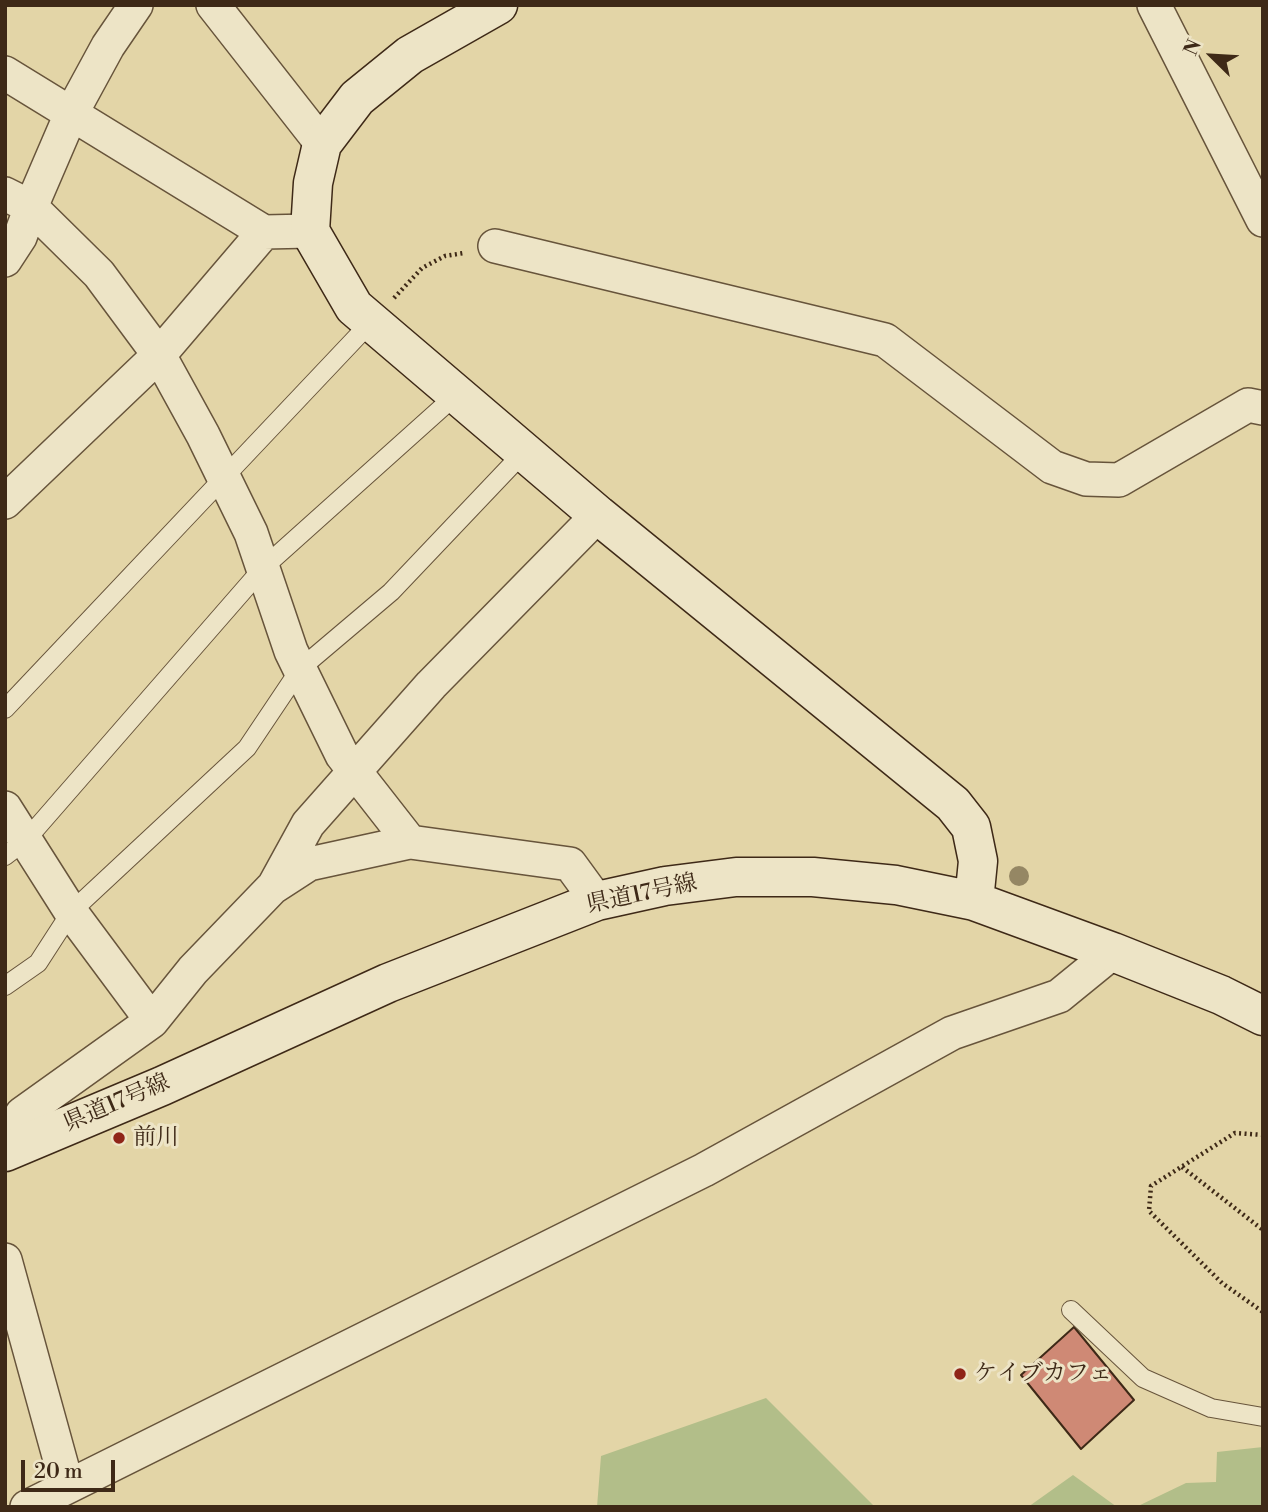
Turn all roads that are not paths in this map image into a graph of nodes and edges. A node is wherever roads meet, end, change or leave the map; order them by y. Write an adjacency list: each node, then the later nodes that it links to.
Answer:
1 (136, 5): 6 (street)
2 (213, 5): 7 (street)
3 (498, 5): 7 (main road)
4 (1154, 5): 9 (street)
5 (5, 74): 6 (street)
6 (71, 114): 8 (street); 11 (street)
7 (321, 145): 10 (main road)
8 (18, 201): 13 (street); 15 (street)
9 (1263, 220)
10 (310, 231): 11 (street); 14 (main road)
11 (264, 232): 15 (street)
12 (495, 246): 17 (street)
13 (5, 260)
14 (371, 322): 16 (main road); 19 (lane)
15 (159, 355): 19 (street); 20 (street)
16 (456, 395): 18 (main road); 22 (lane)
17 (1263, 408)
18 (524, 452): 21 (main road); 23 (lane)
19 (223, 476): 22 (street); 24 (lane)
20 (5, 502)
21 (598, 515): 25 (street); 31 (main road)
22 (263, 568): 23 (street); 28 (lane)
23 (300, 669): 25 (street); 32 (lane)
24 (5, 709)
25 (355, 772): 27 (street); 29 (street)
26 (5, 808): 28 (street)
27 (410, 842): 29 (street); 30 (street)
28 (15, 848): 32 (street)
29 (272, 888): 36 (street)
30 (597, 901): 31 (main road, 県道17号線); 37 (main road, 県道17号線)
31 (974, 901): 33 (main road, 県道17号線)
32 (71, 912): 34 (lane); 36 (street)
33 (1113, 952): 35 (main road, 県道17号線); 41 (street)
34 (5, 986)
35 (1263, 1016)
36 (152, 1021): 37 (street)
37 (15, 1148)
38 (5, 1260): 41 (street)
39 (1071, 1310): 40 (lane)
40 (1263, 1417)
41 (67, 1485): 42 (street)
42 (27, 1507)

